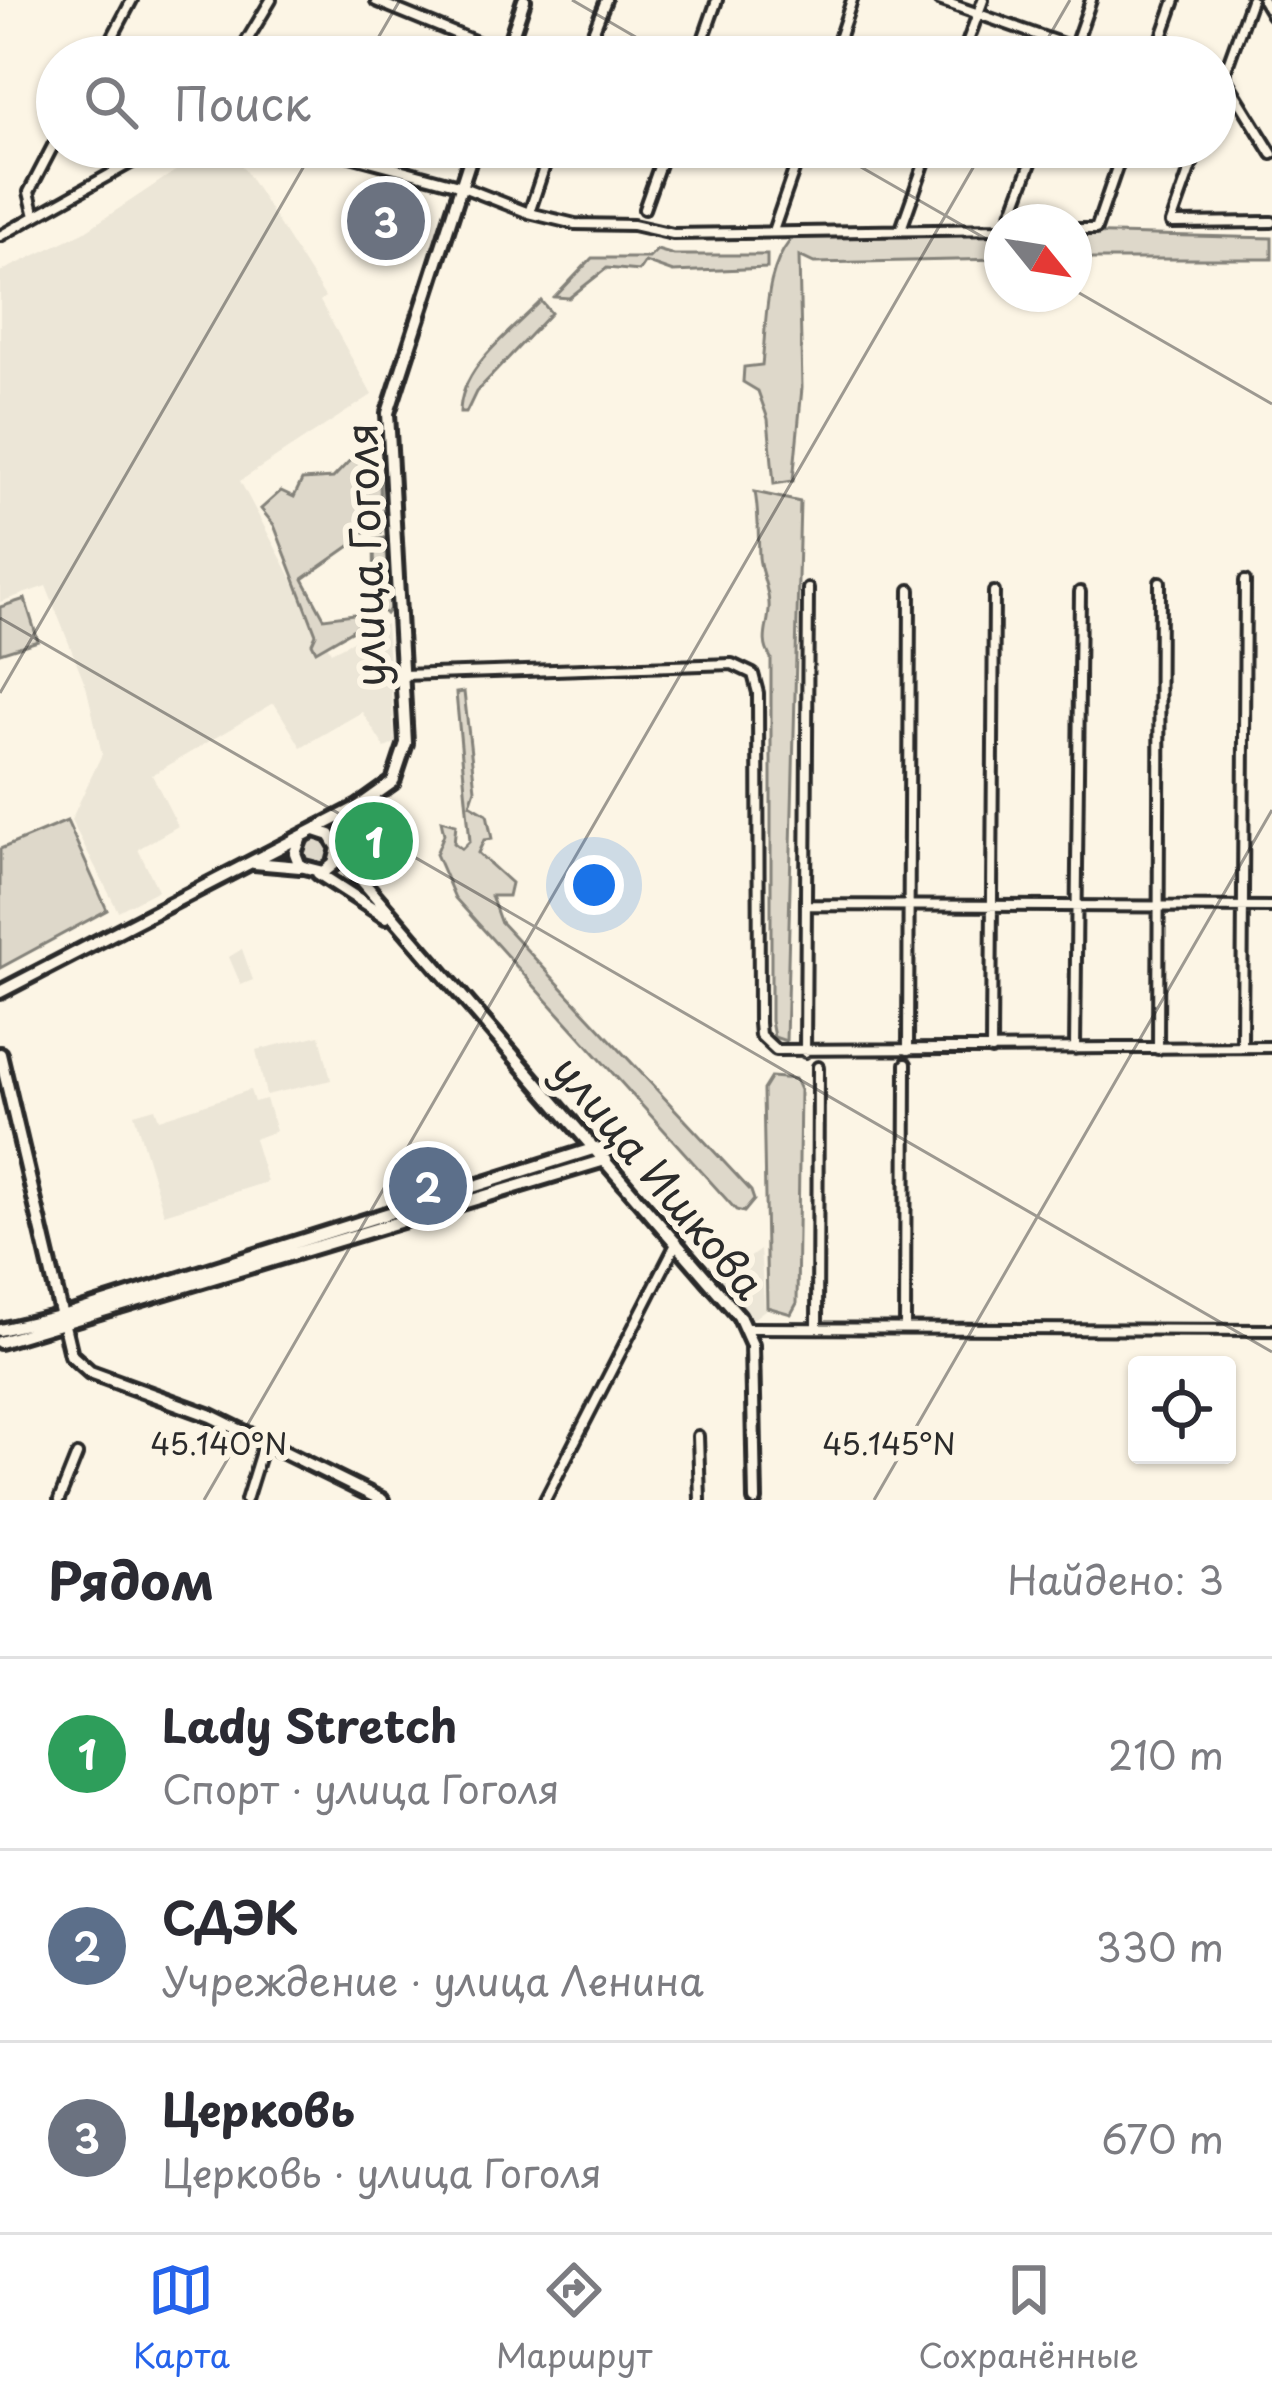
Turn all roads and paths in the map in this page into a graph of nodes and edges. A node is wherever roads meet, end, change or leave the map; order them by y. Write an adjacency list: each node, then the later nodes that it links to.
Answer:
1 (132, 0): 16 (street)
2 (271, 0): 17 (street)
3 (524, 0): 19 (street)
4 (605, 0): 20 (street)
5 (717, 0): 21 (street)
6 (852, 0): 22 (street)
7 (938, 0): 14 (street)
8 (983, 0): 14 (street)
9 (1091, 0): 25 (street)
10 (1175, 0): 26 (street)
11 (1251, 0): 27 (street)
12 (1263, 0): 15 (street)
13 (376, 1): 18 (street)
14 (978, 14): 23 (street); 24 (street)
15 (1272, 15)
16 (113, 36)
17 (250, 36)
18 (458, 36)
19 (512, 36)
20 (591, 36)
21 (704, 36)
22 (840, 36)
23 (970, 36)
24 (1032, 36)
25 (1078, 36)
26 (1162, 36)
27 (1236, 42)
28 (1236, 96): 29 (street)
29 (1272, 154)
30 (41, 168): 45 (street)
31 (121, 168): 45 (street)
32 (394, 168): 41 (street)
33 (466, 168): 41 (street, улица Гоголя)
34 (544, 168): 44 (street)
35 (659, 168): 43 (street)
36 (795, 168): 50 (street)
37 (923, 168): 47 (street)
38 (1029, 168): 42 (street)
39 (1117, 168): 49 (street)
40 (1191, 168): 46 (street)
41 (460, 186): 44 (street); 58 (street, улица Гоголя)
42 (1016, 204)
43 (644, 209)
44 (529, 212): 50 (street)
45 (35, 216): 51 (street)
46 (1272, 222)
47 (902, 229): 48 (street); 50 (street)
48 (984, 229)
49 (1092, 229)
50 (773, 231)
51 (0, 236)
52 (1245, 581): 69 (street)
53 (1160, 582): 72 (street)
54 (808, 590): 68 (street)
55 (910, 590): 67 (street)
56 (994, 592): 70 (street)
57 (1080, 592): 71 (street)
58 (402, 675): 59 (street, улица Гоголя); 82 (street)
59 (358, 807): 60 (street, улица Гоголя); 61 (street, улица Гоголя)
60 (306, 832): 62 (street); 63 (street, улица Гоголя); 64 (street)
61 (346, 839): 62 (street, улица Гоголя); 66 (street)
62 (338, 854): 65 (street); 66 (street, улица Ишкова)
63 (244, 864): 64 (street); 75 (street, улица Гоголя)
64 (303, 868): 65 (street)
65 (318, 873): 74 (street, улица Ишкова)
66 (358, 874): 74 (street, улица Ишкова)
67 (908, 904): 68 (street); 70 (street); 81 (street)
68 (807, 905): 82 (street)
69 (1242, 905): 72 (street); 73 (street); 76 (street)
70 (992, 906): 71 (street); 80 (street)
71 (1076, 906): 72 (street); 78 (street)
72 (1159, 906): 79 (street)
73 (1272, 907)
74 (408, 936): 86 (street, улица Ишкова)
75 (0, 992)
76 (1242, 1047): 77 (street); 79 (street)
77 (1272, 1047)
78 (1075, 1048): 79 (street); 80 (street)
79 (1158, 1048)
80 (991, 1050): 81 (street)
81 (908, 1051): 82 (street)
82 (805, 1052)
83 (0, 1054): 89 (street)
84 (907, 1064): 91 (street)
85 (818, 1067): 90 (street)
86 (596, 1148): 87 (street, улица Ишкова); 89 (street)
87 (605, 1160): 88 (street, улица Ишкова); 89 (street)
88 (677, 1240): 92 (street, улица Ишкова); 102 (street)
89 (60, 1321): 93 (street); 95 (street); 97 (street)
90 (817, 1326): 91 (street); 92 (street)
91 (905, 1327): 94 (street)
92 (746, 1328): 104 (street, улица Ишкова)
93 (0, 1330)
94 (1272, 1330)
95 (0, 1342)
96 (698, 1436): 103 (street)
97 (265, 1441): 100 (street); 101 (street)
98 (77, 1456): 99 (street)
99 (59, 1500)
100 (245, 1500)
101 (382, 1500)
102 (544, 1500)
103 (700, 1500)
104 (755, 1500)

